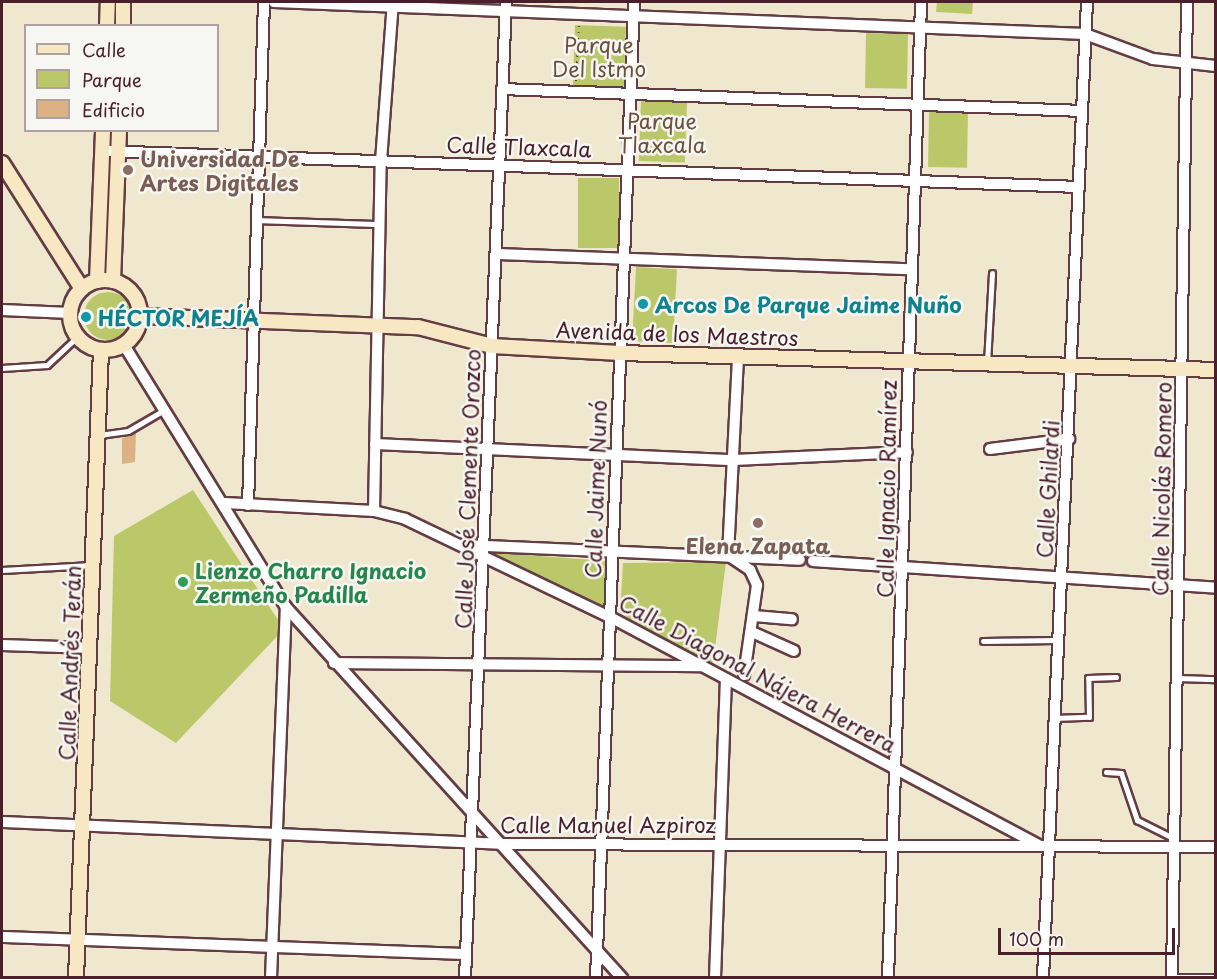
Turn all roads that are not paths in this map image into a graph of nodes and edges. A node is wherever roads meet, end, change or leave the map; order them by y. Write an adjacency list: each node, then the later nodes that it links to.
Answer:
1 (108, 2): 12 (street)
2 (123, 2): 13 (street)
3 (264, 2): 26 (street)
4 (274, 2): 9 (street)
5 (634, 2): 11 (street, Calle Jaime Nunó)
6 (921, 2): 14 (street, Calle Ignacio Ramírez)
7 (1087, 2): 15 (street, Calle Ghilardi)
8 (1187, 2): 16 (street, Calle Nicolás Romero)
9 (393, 4): 10 (street); 27 (street)
10 (505, 7): 11 (street); 18 (street, Calle José Clemente Orozco)
11 (633, 17): 14 (street); 19 (street, Calle Jaime Nunó)
12 (107, 24)
13 (123, 24)
14 (920, 28): 15 (street); 20 (street, Calle Ignacio Ramírez)
15 (1085, 34): 16 (street); 21 (street, Calle Ghilardi)
16 (1186, 63): 17 (street); 57 (street, Calle Nicolás Romero)
17 (1215, 66)
18 (502, 89): 19 (street); 29 (street, Calle José Clemente Orozco)
19 (629, 93): 20 (street); 30 (street, Calle Jaime Nunó)
20 (917, 105): 21 (street); 31 (street, Calle Ignacio Ramírez)
21 (1082, 111): 32 (street, Calle Ghilardi)
22 (103, 132): 24 (street)
23 (119, 132): 25 (street)
24 (102, 151): 25 (street, Calle Tlaxcala); 39 (street)
25 (118, 151): 26 (street, Calle Tlaxcala); 40 (street)
26 (259, 157): 27 (street, Calle Tlaxcala); 33 (street)
27 (381, 161): 29 (street, Calle Tlaxcala); 34 (street)
28 (2, 163): 41 (street)
29 (499, 165): 30 (street, Calle Tlaxcala); 35 (street, Calle José Clemente Orozco)
30 (626, 169): 31 (street, Calle Tlaxcala); 36 (street, Calle Jaime Nunó)
31 (914, 181): 32 (street, Calle Tlaxcala); 37 (street, Calle Ignacio Ramírez)
32 (1079, 187): 55 (street, Calle Ghilardi)
33 (257, 220): 34 (lane); 45 (street)
34 (380, 224): 46 (street)
35 (496, 254): 36 (street); 49 (street, Calle José Clemente Orozco)
36 (622, 257): 37 (street); 51 (street, Calle Jaime Nunó)
37 (911, 269): 53 (street, Calle Ignacio Ramírez)
38 (992, 273): 54 (lane)
39 (97, 281): 40 (street); 41 (street)
40 (113, 281): 44 (street)
41 (82, 289): 43 (street)
42 (2, 310): 43 (street)
43 (70, 313): 47 (street)
44 (140, 316): 45 (street, Avenida de los Maestros); 48 (street)
45 (254, 320): 46 (street, Avenida de los Maestros); 69 (street)
46 (379, 325): 49 (street, Avenida de los Maestros); 62 (street)
47 (77, 337): 50 (street); 56 (lane)
48 (124, 345): 50 (street); 59 (street)
49 (492, 346): 51 (street, Avenida de los Maestros); 63 (street, Calle José Clemente Orozco)
50 (101, 350): 60 (street, Calle Andrés Terán)
51 (620, 353): 52 (street, Avenida de los Maestros); 66 (street, Calle Jaime Nunó)
52 (738, 357): 53 (street, Avenida de los Maestros); 67 (street)
53 (909, 362): 54 (street, Avenida de los Maestros); 65 (street, Calle Ignacio Ramírez)
54 (987, 364): 55 (street, Avenida de los Maestros)
55 (1071, 366): 57 (street, Avenida de los Maestros); 61 (street, Calle Ghilardi)
56 (2, 368)
57 (1182, 369): 58 (street, Avenida de los Maestros); 80 (street, Calle Nicolás Romero)
58 (1215, 370)
59 (165, 410): 60 (lane); 68 (street)
60 (99, 435): 76 (street, Calle Andrés Terán)
61 (1069, 439): 64 (street); 79 (street, Calle Ghilardi)
62 (375, 444): 63 (street); 70 (street)
63 (489, 449): 66 (street); 71 (street, Calle José Clemente Orozco)
64 (990, 449)
65 (907, 452): 67 (street); 77 (street, Calle Ignacio Ramírez)
66 (616, 455): 67 (street); 72 (street, Calle Jaime Nunó)
67 (734, 460): 73 (street)
68 (225, 503): 69 (street, Calle Diagonal Nájera Herrera); 82 (street)
69 (248, 505): 70 (street, Calle Diagonal Nájera Herrera)
70 (374, 511): 71 (street, Calle Diagonal Nájera Herrera)
71 (485, 552): 72 (street); 83 (street, Calle Diagonal Nájera Herrera); 93 (street, Calle José Clemente Orozco)
72 (612, 553): 73 (street); 83 (street, Calle Jaime Nunó)
73 (728, 555): 74 (street); 84 (street)
74 (800, 560)
75 (813, 561): 77 (street)
76 (94, 565): 78 (lane); 90 (street, Calle Andrés Terán)
77 (904, 567): 79 (street); 102 (street, Calle Ignacio Ramírez)
78 (2, 570)
79 (1062, 578): 80 (street); 87 (street, Calle Ghilardi)
80 (1179, 585): 81 (street); 98 (street, Calle Nicolás Romero)
81 (1215, 588)
82 (286, 607): 92 (street); 107 (street)
83 (610, 616): 94 (street, Calle Diagonal Nájera Herrera); 95 (street, Calle Jaime Nunó)
84 (754, 616): 85 (street); 86 (street)
85 (792, 619)
86 (752, 632): 91 (street); 96 (street)
87 (1057, 640): 88 (lane); 101 (street, Calle Ghilardi)
88 (983, 641)
89 (2, 645): 90 (street)
90 (91, 648): 106 (street, Calle Andrés Terán)
91 (794, 651)
92 (334, 663): 93 (street); 104 (street)
93 (479, 665): 95 (street); 104 (street, Calle José Clemente Orozco)
94 (703, 666): 95 (street); 100 (street, Calle Diagonal Nájera Herrera)
95 (607, 667): 111 (street, Calle Jaime Nunó)
96 (744, 675)
97 (1116, 677): 101 (lane)
98 (1178, 678): 99 (lane); 109 (street, Calle Nicolás Romero)
99 (1215, 679)
100 (726, 680): 102 (street, Calle Diagonal Nájera Herrera); 112 (street)
101 (1052, 718): 114 (street, Calle Ghilardi)
102 (896, 767): 113 (street, Calle Ignacio Ramírez); 114 (street, Calle Diagonal Nájera Herrera)
103 (1106, 772): 109 (lane)
104 (475, 813): 108 (street, Calle José Clemente Orozco); 110 (street)
105 (2, 822): 106 (street, Calle Manuel Azpiroz)
106 (83, 827): 107 (street, Calle Manuel Azpiroz); 117 (street, Calle Andrés Terán)
107 (278, 838): 108 (street, Calle Manuel Azpiroz); 118 (street)
108 (474, 843): 110 (street, Calle Manuel Azpiroz); 120 (street, Calle José Clemente Orozco)
109 (1176, 843): 114 (street, Calle Manuel Azpiroz); 115 (street, Calle Manuel Azpiroz); 121 (street, Calle Nicolás Romero)
110 (501, 844): 111 (street, Calle Manuel Azpiroz); 119 (street)
111 (600, 844): 112 (street, Calle Manuel Azpiroz); 119 (street, Calle Jaime Nunó)
112 (722, 845): 113 (street, Calle Manuel Azpiroz); 128 (street)
113 (894, 845): 114 (street, Calle Manuel Azpiroz); 129 (street, Calle Ignacio Ramírez)
114 (1043, 845): 130 (street, Calle Ghilardi)
115 (1215, 847)
116 (2, 937): 117 (street)
117 (78, 939): 118 (street); 123 (street, Calle Andrés Terán)
118 (273, 950): 120 (street); 124 (street)
119 (596, 950): 126 (street, Calle Jaime Nunó); 127 (street)
120 (466, 954): 125 (street, Calle José Clemente Orozco)
121 (1172, 977): 122 (lane)
122 (1215, 977)
123 (76, 978)
124 (271, 978)
125 (465, 978)
126 (596, 978)
127 (622, 978)
128 (715, 978)
129 (888, 978)
130 (1043, 978)

